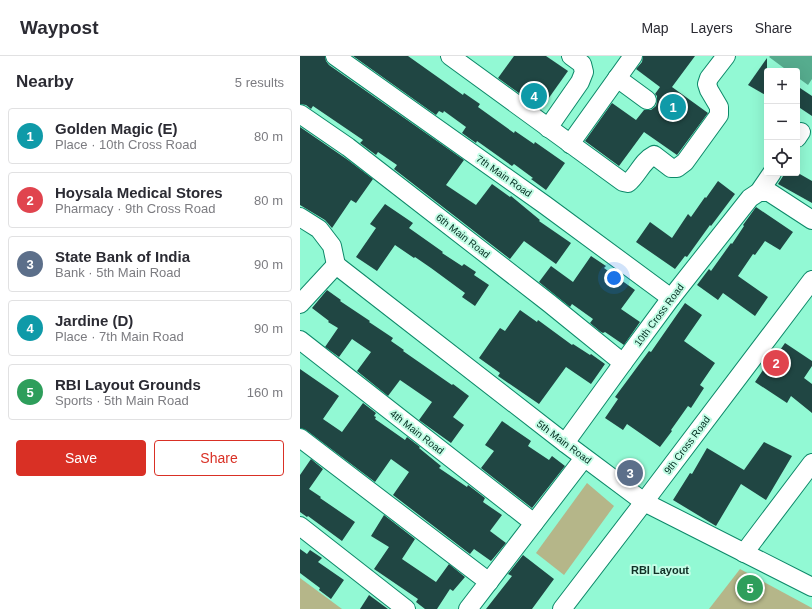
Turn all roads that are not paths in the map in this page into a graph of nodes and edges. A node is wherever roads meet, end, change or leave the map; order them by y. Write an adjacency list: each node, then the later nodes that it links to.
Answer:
1 (336, 56): 17 (street, 7th Main Road)
2 (450, 56): 9 (street)
3 (571, 56): 9 (street)
4 (633, 56): 6 (street)
5 (726, 56): 10 (street)
6 (617, 78): 7 (street); 10 (street)
7 (647, 100)
8 (300, 114): 20 (street, 6th Main Road)
9 (548, 128): 10 (street)
10 (570, 144)
11 (770, 176): 12 (street, 10th Cross Road)
12 (759, 192): 14 (street); 17 (street, 10th Cross Road)
13 (300, 217): 15 (street)
14 (812, 220)
15 (336, 265): 18 (street); 22 (street, 5th Main Road)
16 (812, 280): 25 (street, 9th Cross Road)
17 (671, 298): 20 (street, 10th Cross Road)
18 (300, 304)
19 (300, 340): 26 (street, 4th Main Road)
20 (622, 363): 22 (street, 10th Cross Road)
21 (300, 438): 29 (street)
22 (564, 443): 23 (street, 5th Main Road)
23 (584, 458): 25 (street, 5th Main Road); 26 (street)
24 (812, 463): 28 (street)
25 (644, 502): 28 (street, 5th Main Road); 33 (street, 9th Cross Road)
26 (534, 523): 29 (street)
27 (300, 526): 31 (street)
28 (744, 552): 30 (street, 5th Main Road)
29 (489, 582): 32 (street)
30 (812, 587)
31 (406, 609)
32 (468, 609)
33 (562, 609)

